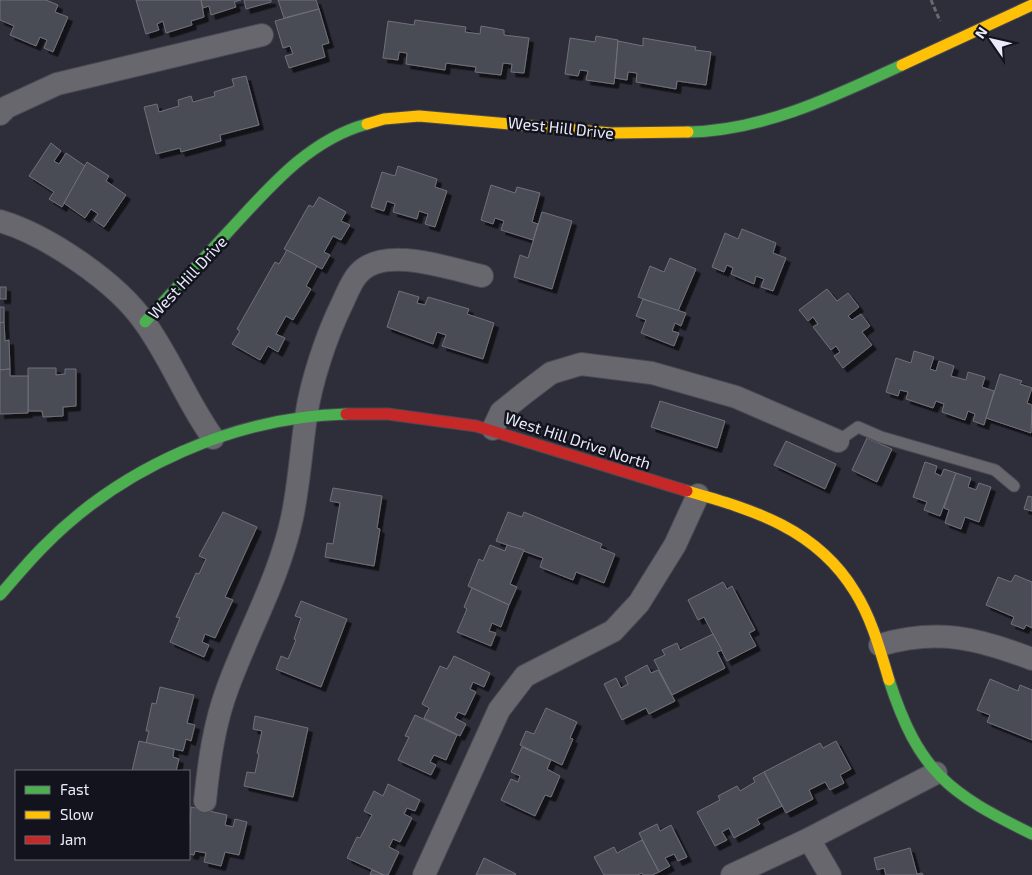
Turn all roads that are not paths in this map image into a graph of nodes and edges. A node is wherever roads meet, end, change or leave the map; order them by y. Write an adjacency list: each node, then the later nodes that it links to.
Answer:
1 (1032, 5): 6 (street, West Hill Drive)
2 (262, 35): 3 (street)
3 (0, 114)
4 (0, 221): 6 (street, West Hill Drive)
5 (482, 276): 7 (street)
6 (145, 322): 9 (street, West Hill Drive)
7 (306, 415): 8 (street, West Hill Drive North); 9 (street, West Hill Drive North); 17 (street)
8 (493, 429): 10 (street); 12 (street, West Hill Drive North)
9 (213, 438): 13 (street, West Hill Drive North)
10 (838, 441): 11 (lane)
11 (1014, 486)
12 (698, 495): 14 (street, West Hill Drive North); 21 (street)
13 (0, 595)
14 (880, 645): 15 (street); 16 (street, West Hill Drive North)
15 (1032, 660)
16 (936, 773): 18 (street, West Hill Drive North); 19 (street)
17 (205, 801)
18 (1032, 834)
19 (809, 838): 20 (street); 22 (street)
20 (745, 872)
21 (424, 875)
22 (830, 875)

